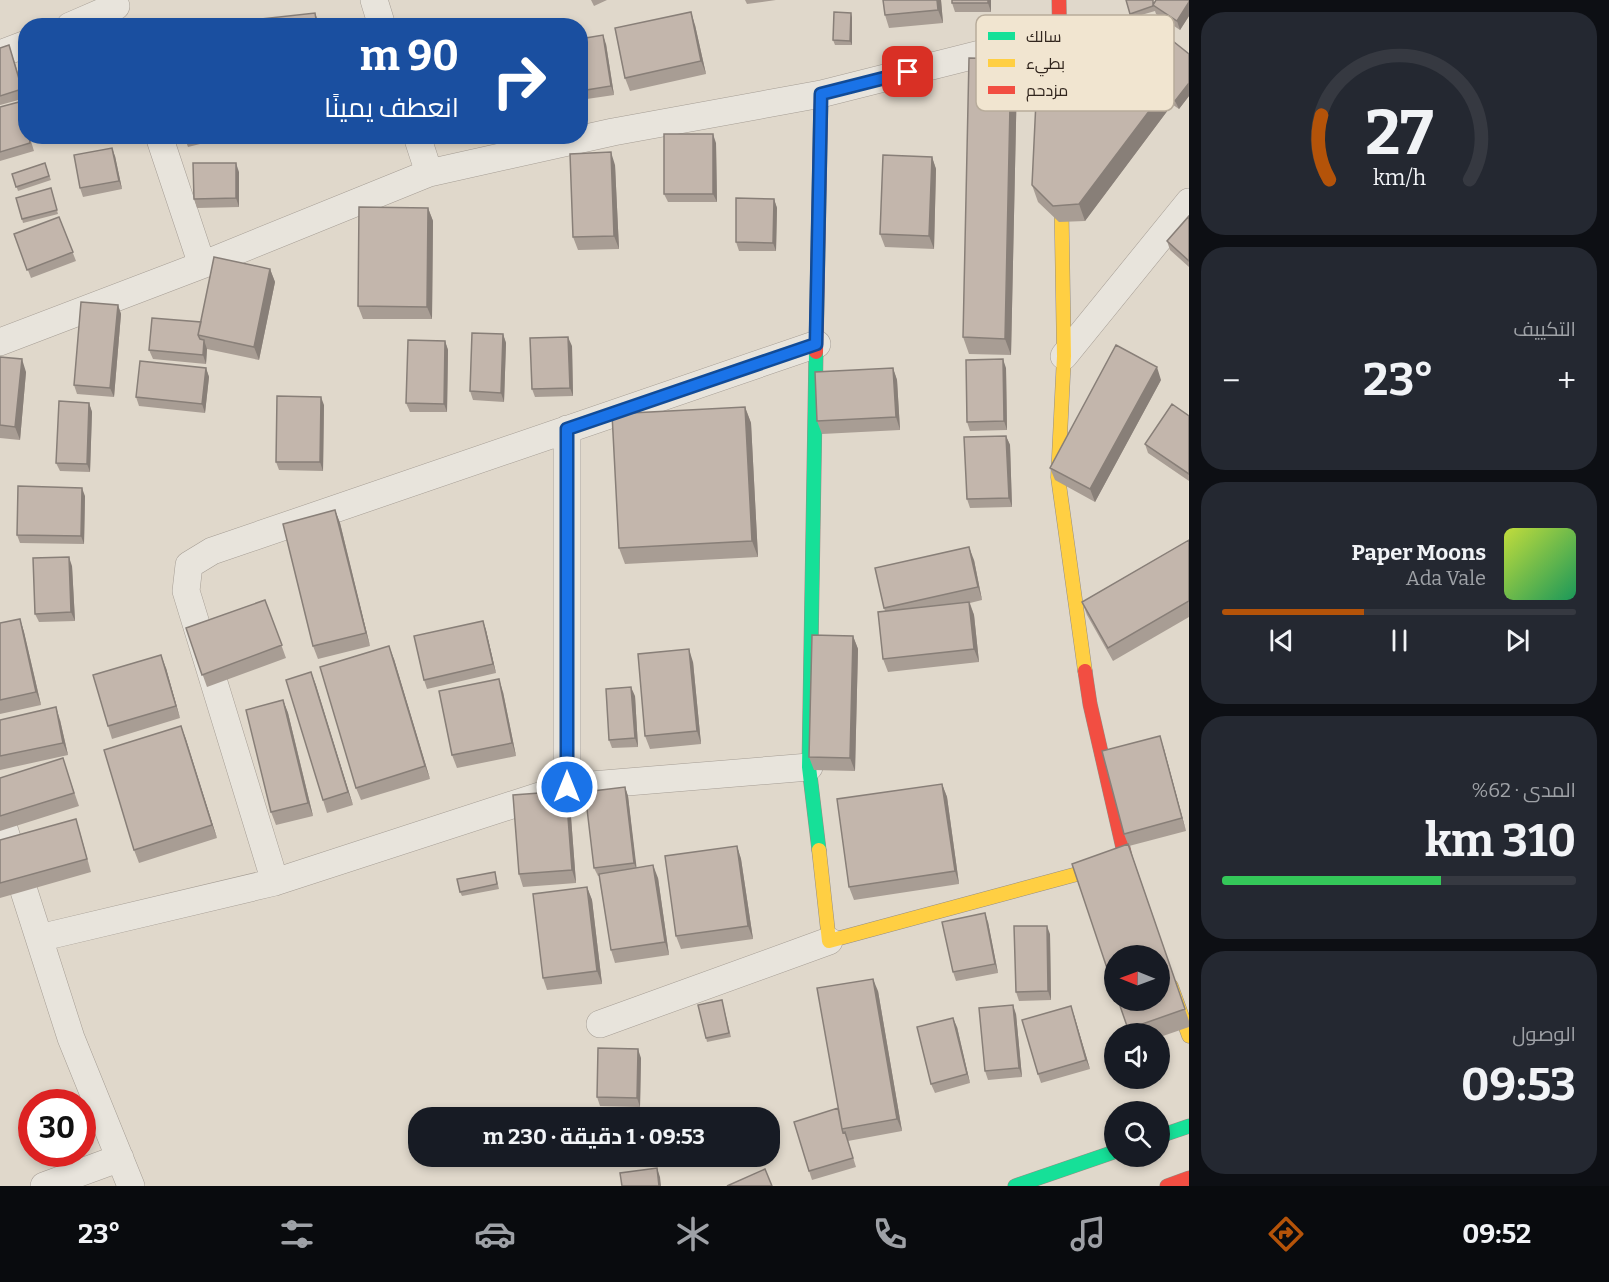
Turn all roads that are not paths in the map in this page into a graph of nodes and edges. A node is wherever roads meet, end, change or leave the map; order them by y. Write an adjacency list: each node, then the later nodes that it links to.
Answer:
1 (374, 0): 4 (street)
2 (118, 11): 3 (street)
3 (96, 18)
4 (380, 18)
5 (18, 47): 6 (street)
6 (0, 54)
7 (976, 55): 8 (street)
8 (821, 94): 10 (street); 20 (main road)
9 (1060, 111): 11 (main road)
10 (588, 138)
11 (1061, 141)
12 (162, 144): 18 (street)
13 (420, 144): 16 (street)
14 (559, 144): 16 (street)
15 (1061, 165): 21 (main road)
16 (429, 173): 18 (street)
17 (1189, 202): 21 (street)
18 (202, 265): 19 (street)
19 (0, 342)
20 (816, 344): 22 (street); 23 (main road)
21 (1064, 356): 26 (main road)
22 (567, 429): 24 (street); 27 (street)
23 (809, 767): 24 (street); 30 (main road)
24 (567, 787): 27 (street)
25 (0, 816): 29 (street)
26 (1126, 861): 28 (main road); 30 (main road)
27 (275, 882): 29 (street)
28 (1138, 893)
29 (39, 938): 37 (street)
30 (829, 941): 32 (street)
31 (1170, 984): 33 (main road)
32 (600, 1024)
33 (1189, 1036)
34 (1189, 1126): 35 (main road)
35 (1170, 1133)
36 (1104, 1155): 41 (main road)
37 (120, 1158): 39 (street); 40 (street)
38 (1189, 1178): 42 (main road)
39 (44, 1186)
40 (131, 1186)
41 (1015, 1186)
42 (1167, 1186)

